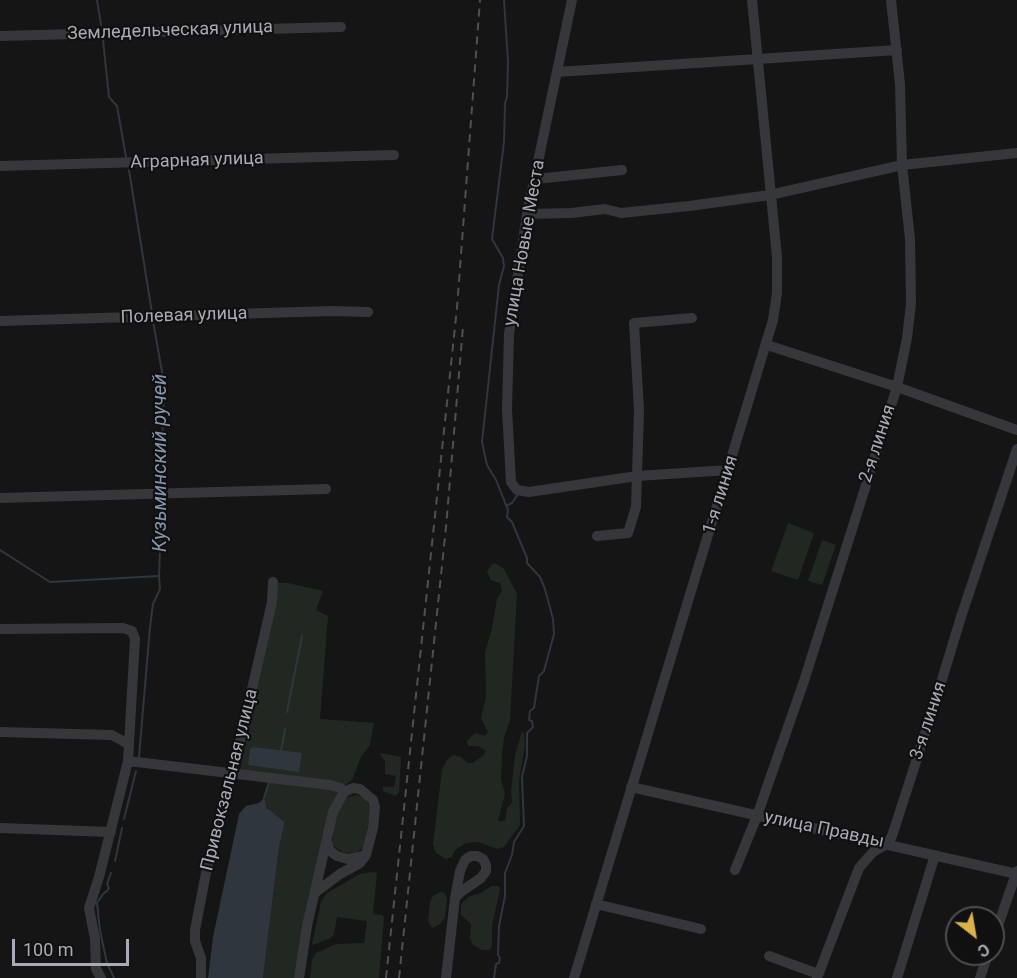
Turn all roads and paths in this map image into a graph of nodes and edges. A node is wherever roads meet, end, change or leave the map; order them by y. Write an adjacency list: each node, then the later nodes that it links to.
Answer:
1 (572, 0): 8 (street, улица Новые Места)
2 (752, 0): 7 (street, 1-я линия)
3 (891, 0): 6 (street, 2-я линия)
4 (340, 27): 5 (street, Земледельческая улица)
5 (0, 36)
6 (897, 50): 7 (street); 11 (street, 2-я линия)
7 (759, 61): 8 (street); 15 (street, 1-я линия)
8 (557, 72): 14 (street, улица Новые Места)
9 (1017, 153): 11 (street)
10 (394, 155): 12 (street, Аграрная улица)
11 (902, 165): 15 (street); 21 (street, 2-я линия)
12 (0, 166)
13 (622, 170): 14 (street)
14 (536, 179): 16 (street, улица Новые Места)
15 (770, 195): 16 (street); 20 (street, 1-я линия)
16 (527, 214): 25 (street, улица Новые Места)
17 (368, 312): 19 (street, Полевая улица)
18 (692, 318): 25 (street)
19 (0, 321)
20 (767, 345): 21 (street); 24 (street, 1-я линия)
21 (897, 387): 22 (street); 37 (street, 2-я линия)
22 (1017, 429)
23 (1017, 449): 41 (street, 3-я линия)
24 (729, 470): 25 (street); 35 (street, 1-я линия)
25 (637, 476): 28 (street)
26 (326, 489): 27 (street)
27 (0, 498)
28 (597, 536)
29 (273, 582): 34 (street, Привокзальная улица)
30 (0, 629): 32 (street)
31 (0, 732): 32 (street)
32 (128, 744): 33 (street)
33 (128, 761): 34 (street); 39 (street)
34 (232, 774): 36 (street); 54 (street, Привокзальная улица)
35 (631, 786): 37 (street, улица Правды); 48 (street, 1-я линия)
36 (344, 792): 40 (street); 42 (street)
37 (757, 816): 41 (street, улица Правды); 44 (street, 2-я линия)
38 (0, 828): 39 (street)
39 (111, 832): 53 (street)
40 (327, 842): 42 (street); 46 (street)
41 (887, 844): 43 (street, улица Правды); 52 (street, 3-я линия)
42 (366, 855): 46 (street)
43 (935, 855): 45 (street, улица Правды); 58 (street)
44 (735, 870)
45 (1017, 873): 49 (street)
46 (316, 892): 55 (street)
47 (455, 898): 56 (street)
48 (596, 904): 50 (street); 57 (street, 1-я линия)
49 (1005, 906)
50 (701, 929)
51 (769, 956): 52 (street)
52 (818, 976)
53 (101, 978)
54 (201, 978)
55 (299, 978)
56 (446, 978)
57 (574, 978)
58 (897, 978)

